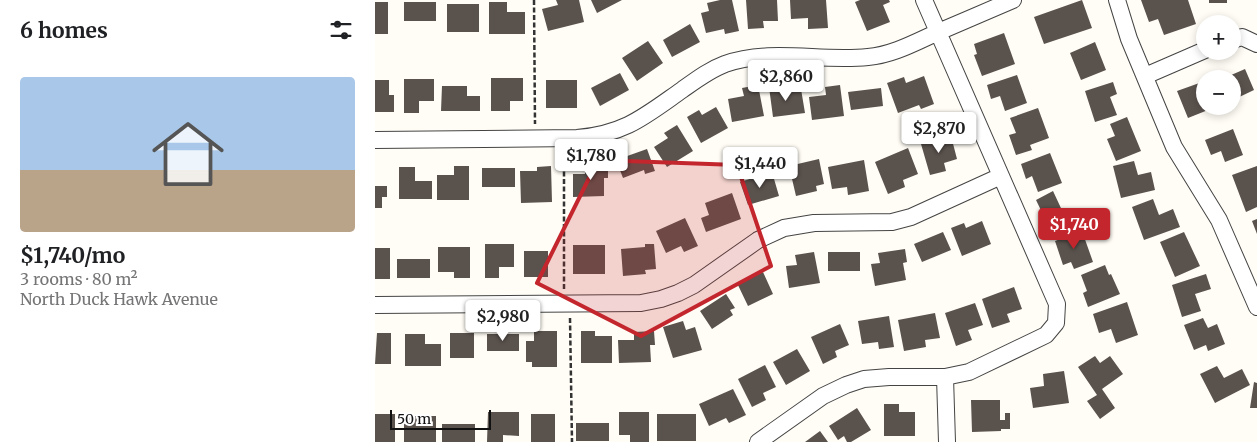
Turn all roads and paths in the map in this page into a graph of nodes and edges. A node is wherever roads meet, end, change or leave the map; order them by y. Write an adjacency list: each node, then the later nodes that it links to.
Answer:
1 (534, 0): 10 (path)
2 (924, 0): 5 (street)
3 (1013, 0): 5 (street)
4 (1117, 0): 9 (street)
5 (938, 32): 11 (street); 13 (street)
6 (1241, 37): 7 (street)
7 (1257, 44)
8 (1196, 54): 9 (street)
9 (1145, 76): 16 (street)
10 (535, 128)
11 (375, 140)
12 (564, 148): 14 (path)
13 (1001, 176): 15 (street); 18 (street)
14 (564, 293)
15 (375, 305)
16 (1257, 307)
17 (570, 314): 19 (path)
18 (945, 377): 20 (street); 21 (street)
19 (571, 442)
20 (758, 442)
21 (947, 442)

